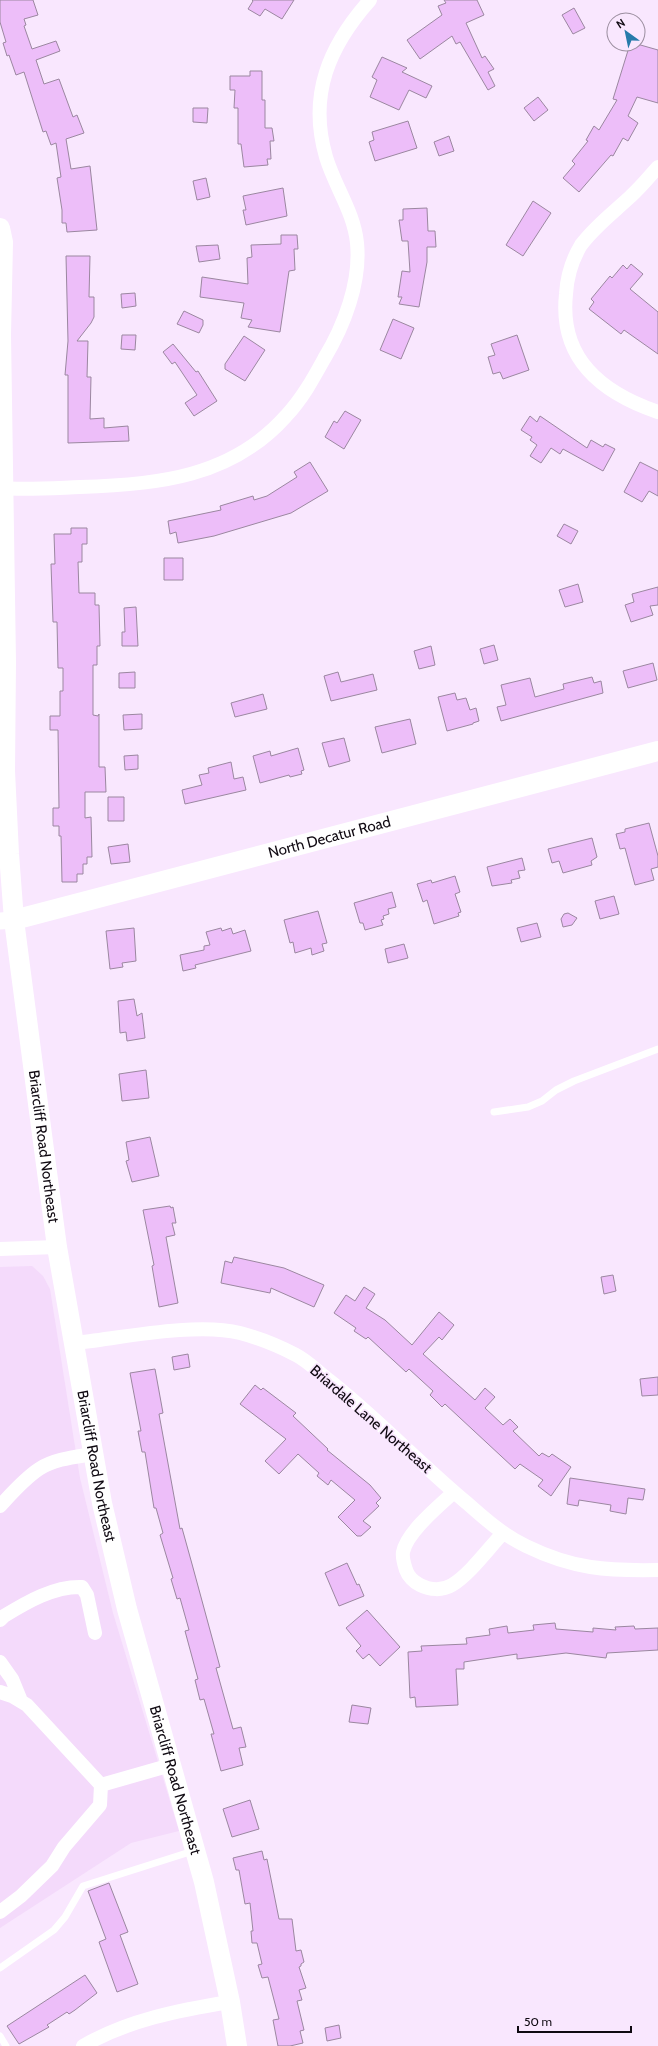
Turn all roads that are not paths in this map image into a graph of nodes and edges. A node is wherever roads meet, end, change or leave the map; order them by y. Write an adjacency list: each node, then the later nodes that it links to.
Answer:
1 (370, 0): 5 (street)
2 (658, 167): 4 (street)
3 (0, 228): 5 (main road, Briarcliff Road Northeast)
4 (658, 412)
5 (2, 488): 7 (main road, Briarcliff Road Northeast)
6 (658, 751): 7 (main road, North Decatur Road)
7 (7, 921): 10 (main road, Briarcliff Road Northeast)
8 (658, 1049): 9 (lane)
9 (494, 1112)
10 (57, 1247): 11 (street); 12 (main road, Briarcliff Road Northeast)
11 (0, 1249)
12 (75, 1343): 13 (main road, Briarcliff Road Northeast); 14 (street, Briardale Lane Northeast)
13 (93, 1454): 15 (street); 23 (main road, Briarcliff Road Northeast)
14 (454, 1492): 16 (street, Briardale Lane Northeast); 16 (street)
15 (0, 1506)
16 (503, 1533): 17 (street, Briardale Lane Northeast)
17 (658, 1570)
18 (0, 1620): 19 (street)
19 (95, 1633)
20 (0, 1662): 22 (street)
21 (0, 1692): 22 (street)
22 (21, 1701): 24 (street)
23 (171, 1765): 24 (street); 25 (main road, Briarcliff Road Northeast)
24 (101, 1785): 26 (street)
25 (196, 1850): 27 (lane); 28 (main road, Briarcliff Road Northeast)
26 (0, 1912)
27 (0, 1968)
28 (230, 2002): 31 (street); 32 (main road, Briarcliff Road Northeast)
29 (0, 2036): 30 (lane)
30 (6, 2046)
31 (83, 2046)
32 (237, 2046)

